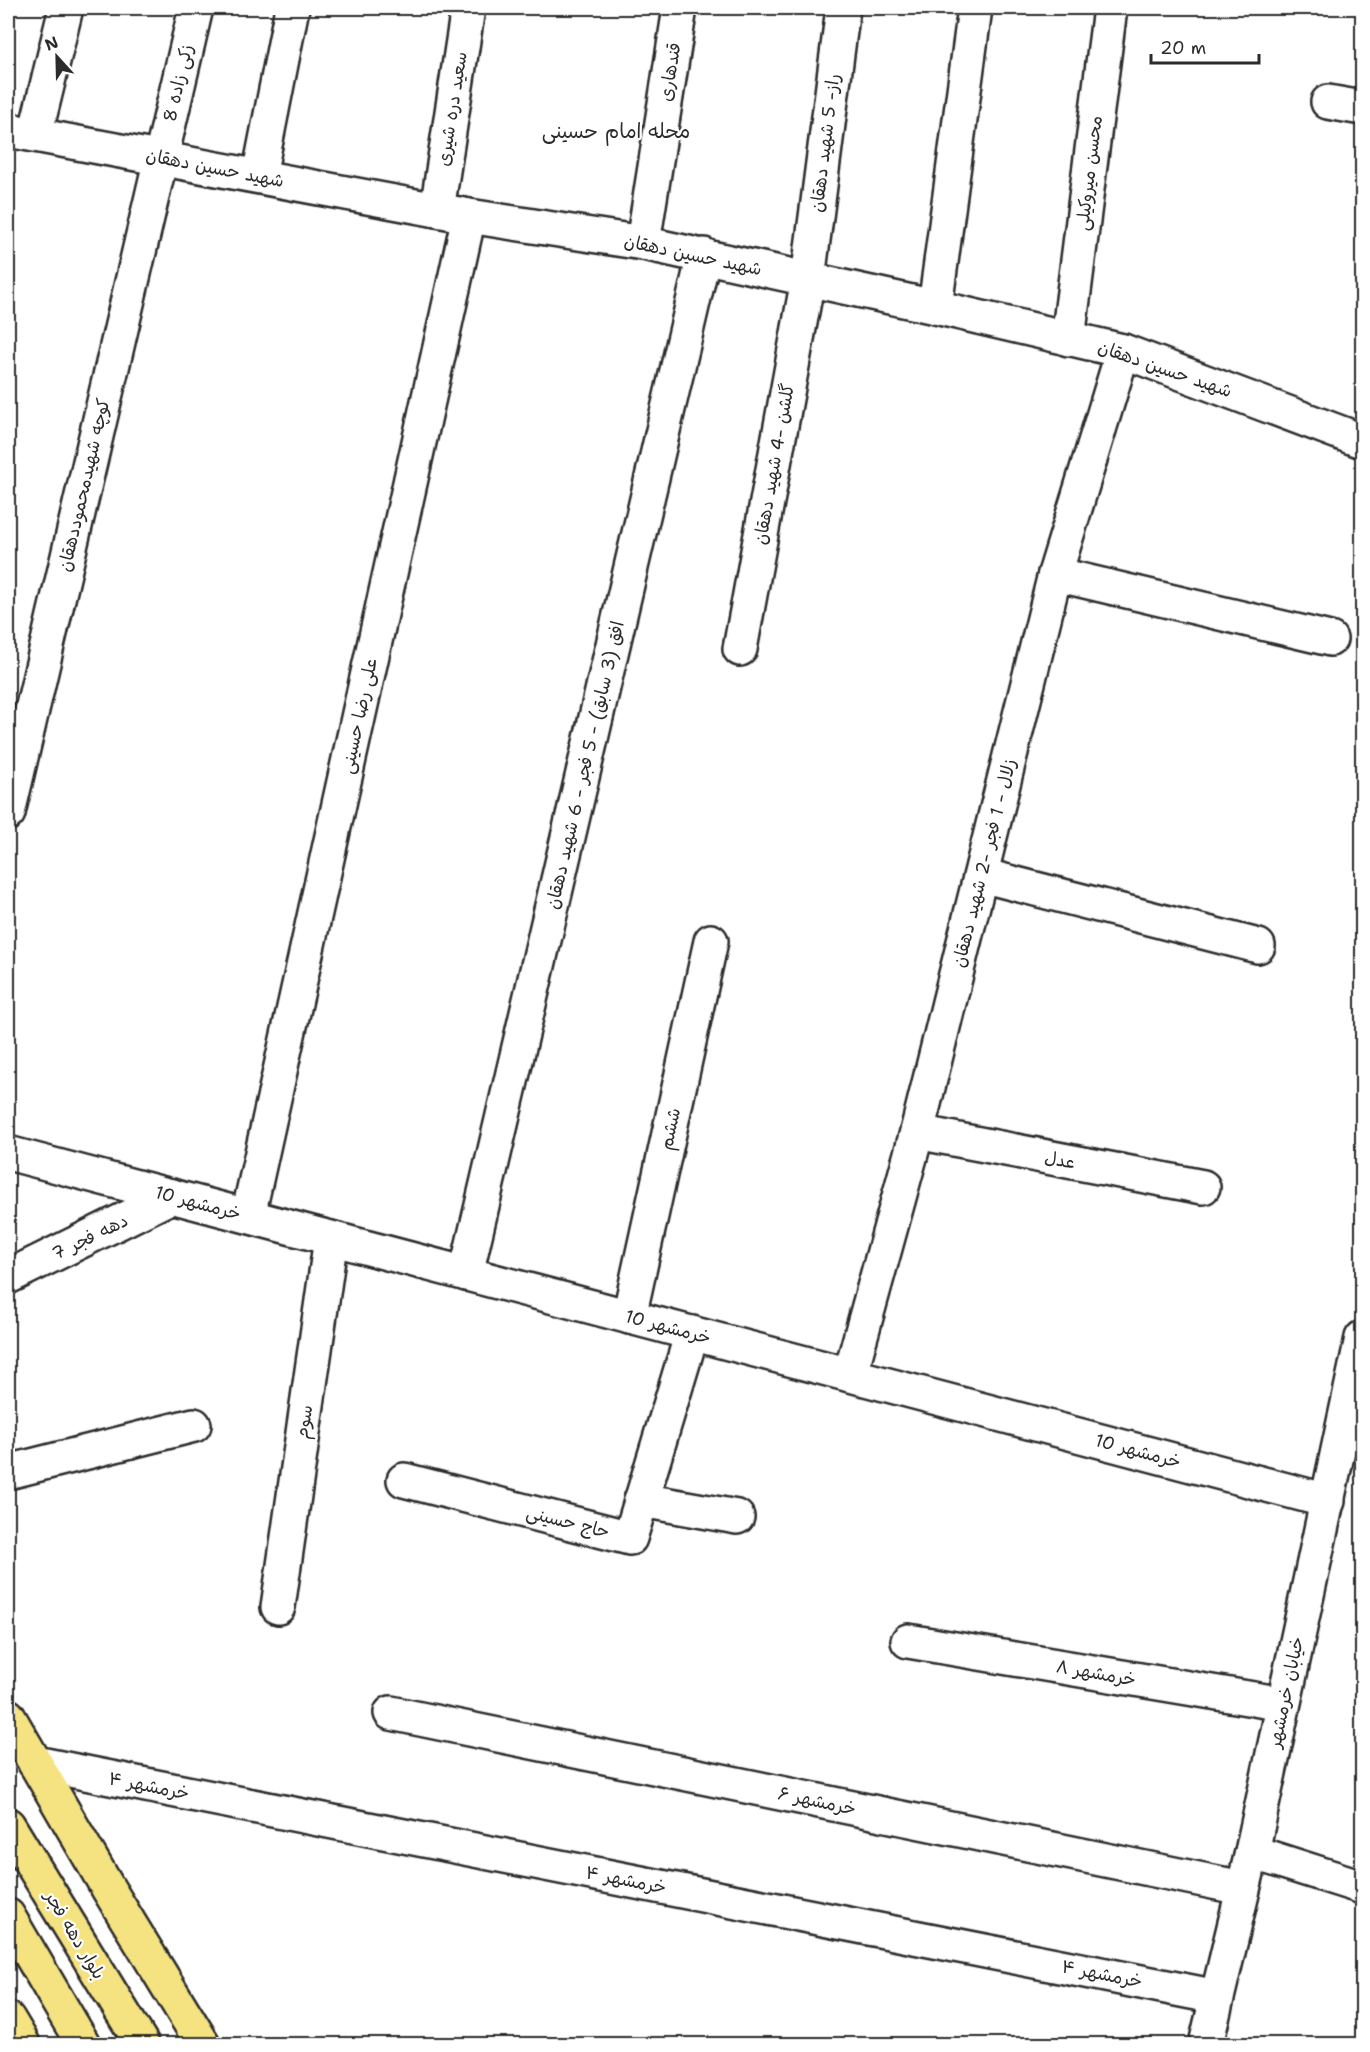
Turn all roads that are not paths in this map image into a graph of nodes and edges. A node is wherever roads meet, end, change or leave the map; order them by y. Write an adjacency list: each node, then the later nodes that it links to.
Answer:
1 (66, 8): 11 (street)
2 (196, 8): 12 (street, زکی زاده 8)
3 (292, 8): 13 (street)
4 (468, 8): 14 (street, سعید دره شیری)
5 (680, 8): 16 (street, قندهاری)
6 (843, 8): 18 (street, راز- 5 شهید دهقان)
7 (975, 8): 19 (street)
8 (1110, 8): 20 (street, محسن میروکیلی)
9 (1328, 102): 10 (street)
10 (1362, 108)
11 (21, 132): 12 (street, شهید حسین دهقان)
12 (160, 158): 13 (street, شهید حسین دهقان); 26 (street, کوچه شهیدمحموددهقان)
13 (259, 176): 14 (street, شهید حسین دهقان)
14 (437, 210): 15 (street, شهید حسین دهقان)
15 (469, 216): 16 (street, شهید حسین دهقان); 34 (street, علی رضا حسینی)
16 (643, 243): 17 (street, شهید حسین دهقان)
17 (704, 255): 18 (street, شهید حسین دهقان); 36 (street, افق (3 سابق) - 5 فجر - 6 شهید دهقان)
18 (808, 279): 19 (street, شهید حسین دهقان); 25 (street, گلشن -4 شهید دهقان)
19 (935, 307): 20 (street, شهید حسین دهقان)
20 (1068, 339): 21 (street, شهید حسین دهقان)
21 (1123, 351): 22 (street, شهید حسین دهقان); 23 (street, زلال - 1 فجر -2 شهید دهقان)
22 (1362, 441)
23 (1055, 574): 24 (street); 27 (street, زلال - 1 فجر -2 شهید دهقان)
24 (1330, 639)
25 (740, 649)
26 (8, 813)
27 (981, 875): 29 (street); 30 (street, زلال - 1 فجر -2 شهید دهقان)
28 (711, 941): 38 (street, ششم)
29 (1258, 946)
30 (917, 1132): 32 (street, عدل); 41 (street, زلال - 1 فجر -2 شهید دهقان)
31 (8, 1153): 33 (street, خرمشهر 10)
32 (1203, 1187)
33 (172, 1196): 34 (street, خرمشهر 10); 37 (street, دهه فجر 7)
34 (248, 1216): 35 (street, خرمشهر 10)
35 (331, 1238): 36 (street, خرمشهر 10); 48 (street, سوم)
36 (466, 1274): 38 (street, خرمشهر 10)
37 (8, 1277)
38 (629, 1317): 39 (street, خرمشهر 10)
39 (692, 1334): 41 (street, خرمشهر 10); 45 (street, حاج حسینی)
40 (1362, 1338): 46 (street, خیابان خرمشهر)
41 (850, 1376): 46 (street, خرمشهر 10)
42 (194, 1425): 43 (street)
43 (8, 1472)
44 (404, 1480): 45 (street, حاج حسینی)
45 (641, 1500): 47 (street)
46 (1328, 1501): 50 (street, خیابان خرمشهر)
47 (737, 1517)
48 (278, 1607)
49 (908, 1641): 50 (street, خرمشهر ۸)
50 (1283, 1704): 55 (street, خیابان خرمشهر)
51 (391, 1713): 57 (street, خرمشهر ۶)
52 (8, 1716): 53 (main road)
53 (34, 1763): 59 (street, خرمشهر ۴); 64 (main road)
54 (8, 1825): 63 (main road, بلوار دهه فجر)
55 (1252, 1852): 56 (street); 57 (street, خیابان خرمشهر)
56 (1362, 1887)
57 (1242, 1888): 59 (street, خیابان خرمشهر)
58 (8, 1916): 62 (main road)
59 (1217, 1997): 65 (street, خیابان خرمشهر)
60 (8, 2019): 61 (main road)
61 (23, 2044)
62 (83, 2044)
63 (142, 2044)
64 (203, 2044)
65 (1206, 2044)

